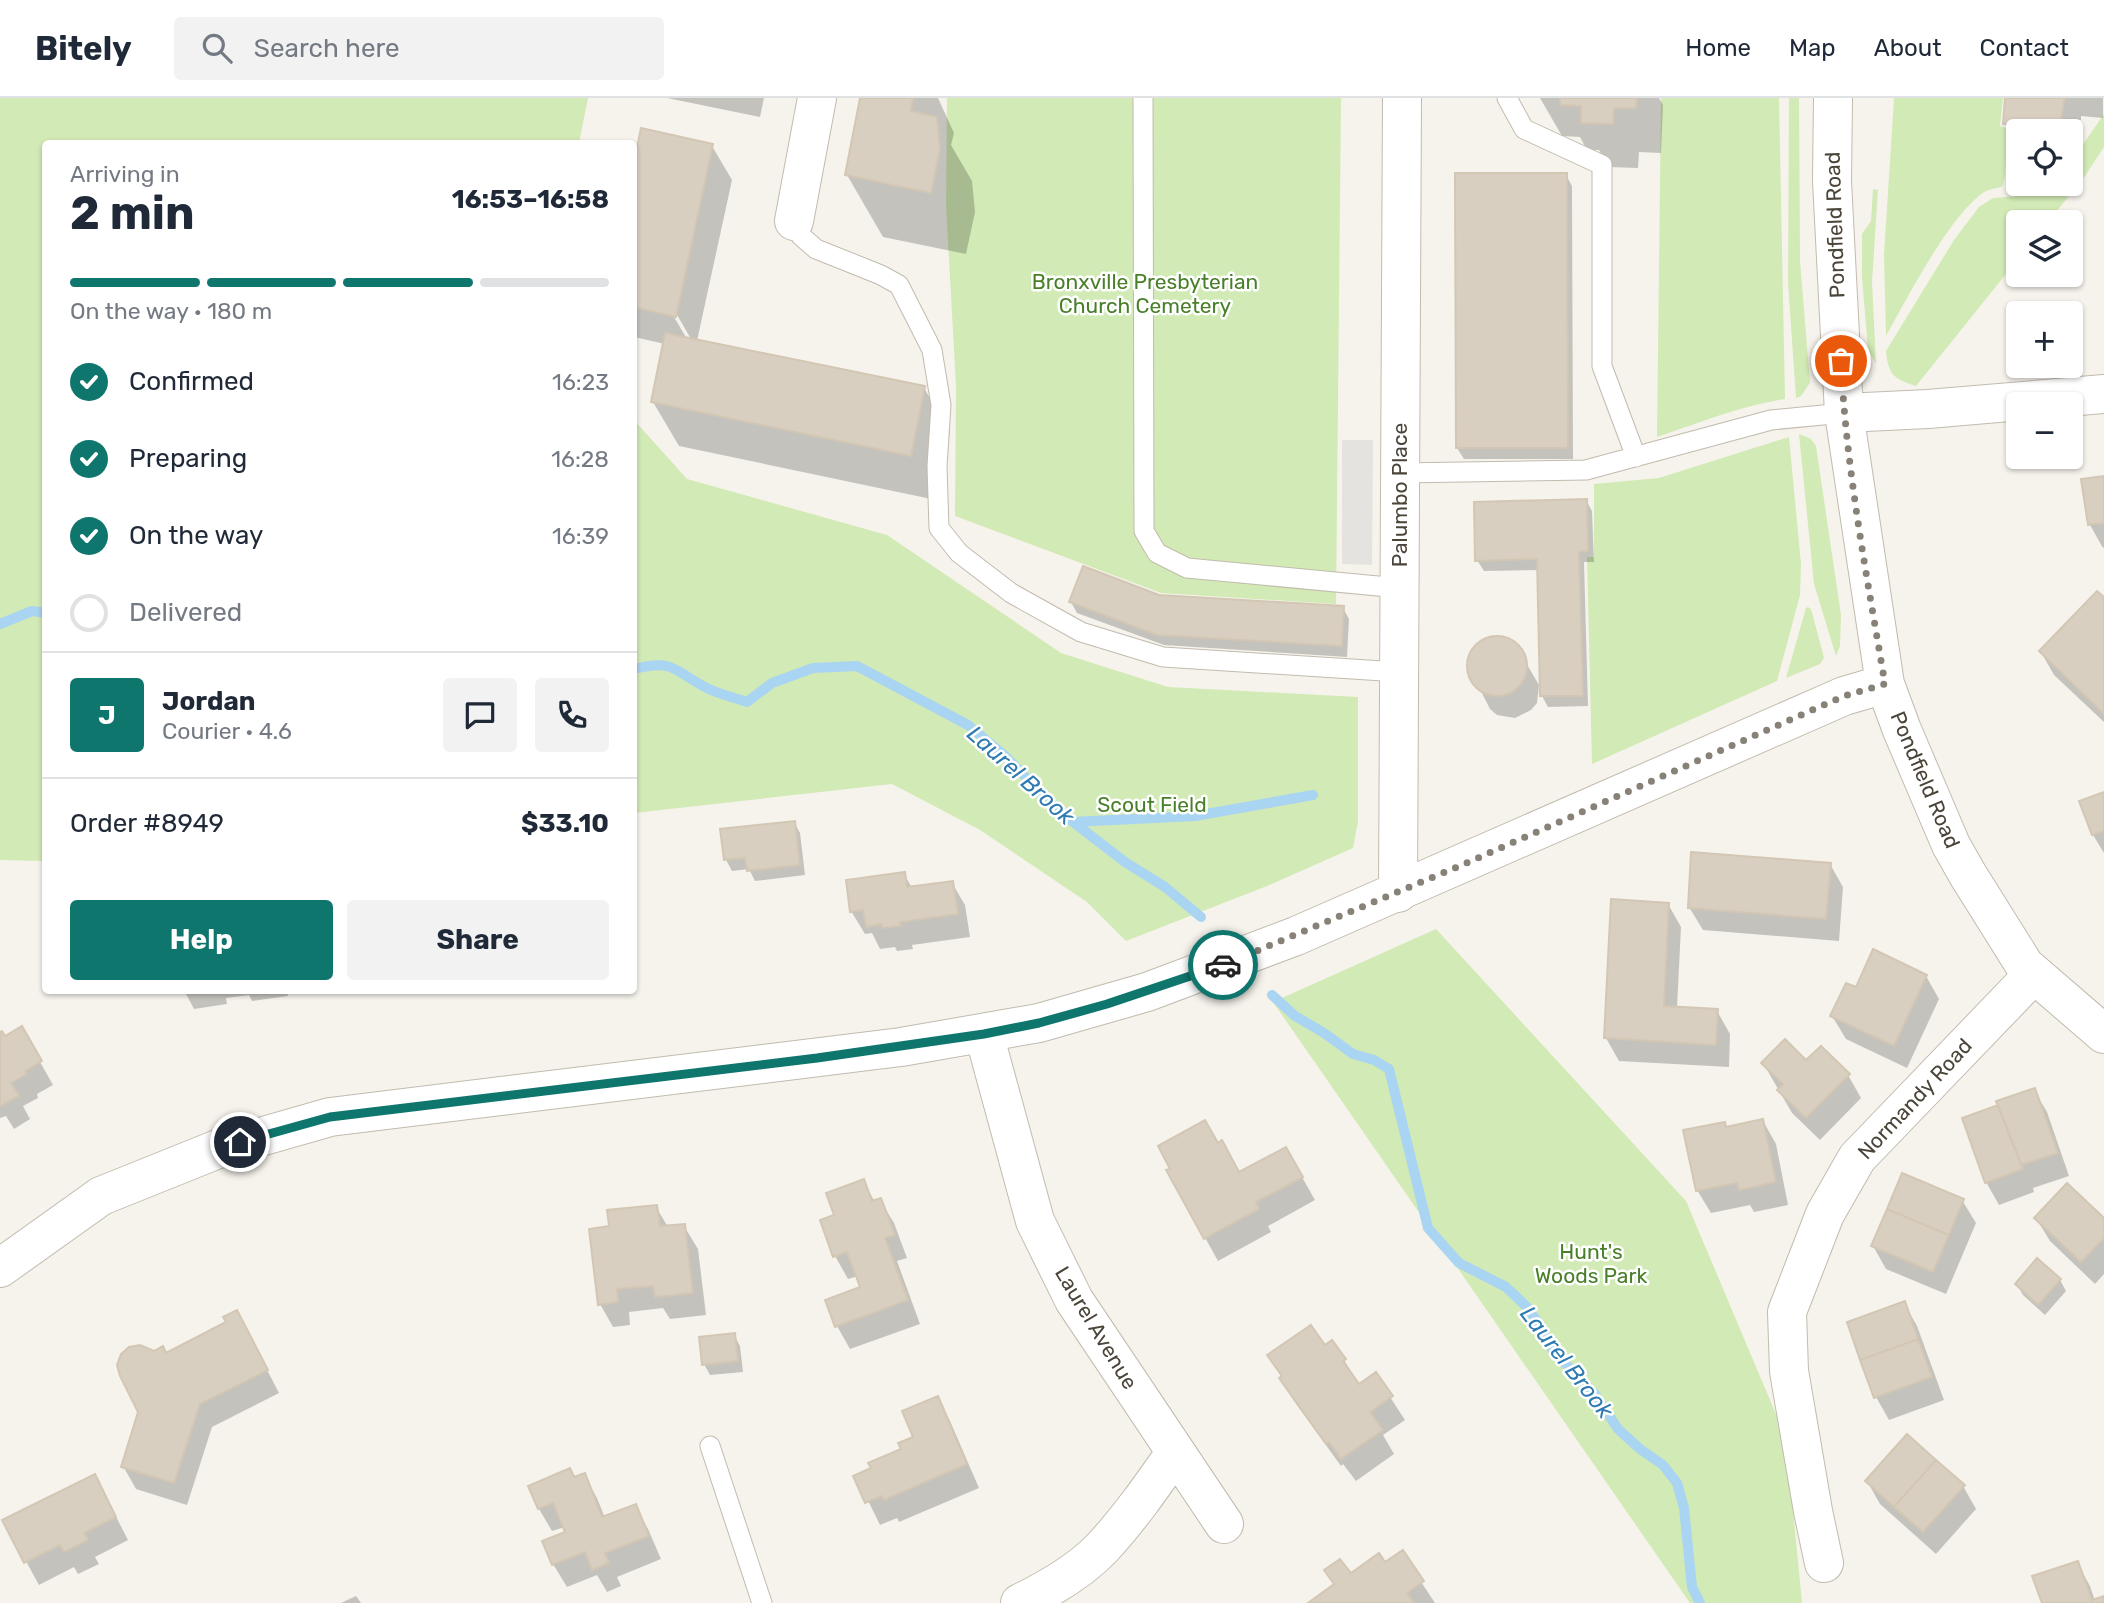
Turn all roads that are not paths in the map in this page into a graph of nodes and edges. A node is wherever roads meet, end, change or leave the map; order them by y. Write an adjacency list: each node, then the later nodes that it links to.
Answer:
1 (817, 98): 6 (street)
2 (1143, 98): 11 (lane)
3 (1402, 98): 10 (street, Palumbo Place)
4 (1507, 98): 9 (lane)
5 (1833, 98): 8 (street, Pondfield Road)
6 (794, 221): 12 (lane)
7 (2104, 394): 8 (street)
8 (1844, 412): 9 (lane); 13 (street, Pondfield Road)
9 (1636, 457): 10 (lane)
10 (1400, 472): 11 (street, Palumbo Place)
11 (1399, 587): 12 (street, Palumbo Place)
12 (1399, 673): 14 (street, Palumbo Place)
13 (1885, 684): 14 (street); 15 (street, Pondfield Road)
14 (1398, 893): 16 (street)
15 (2033, 975): 17 (street, Pondfield Road); 22 (street, Normandy Road)
16 (984, 1034): 18 (street); 20 (street, Laurel Avenue)
17 (2104, 1034)
18 (0, 1268)
19 (710, 1446): 23 (lane)
20 (1175, 1453): 21 (street, Laurel Avenue); 24 (street)
21 (1224, 1524)
22 (1825, 1563)
23 (762, 1603)
24 (1020, 1603)

